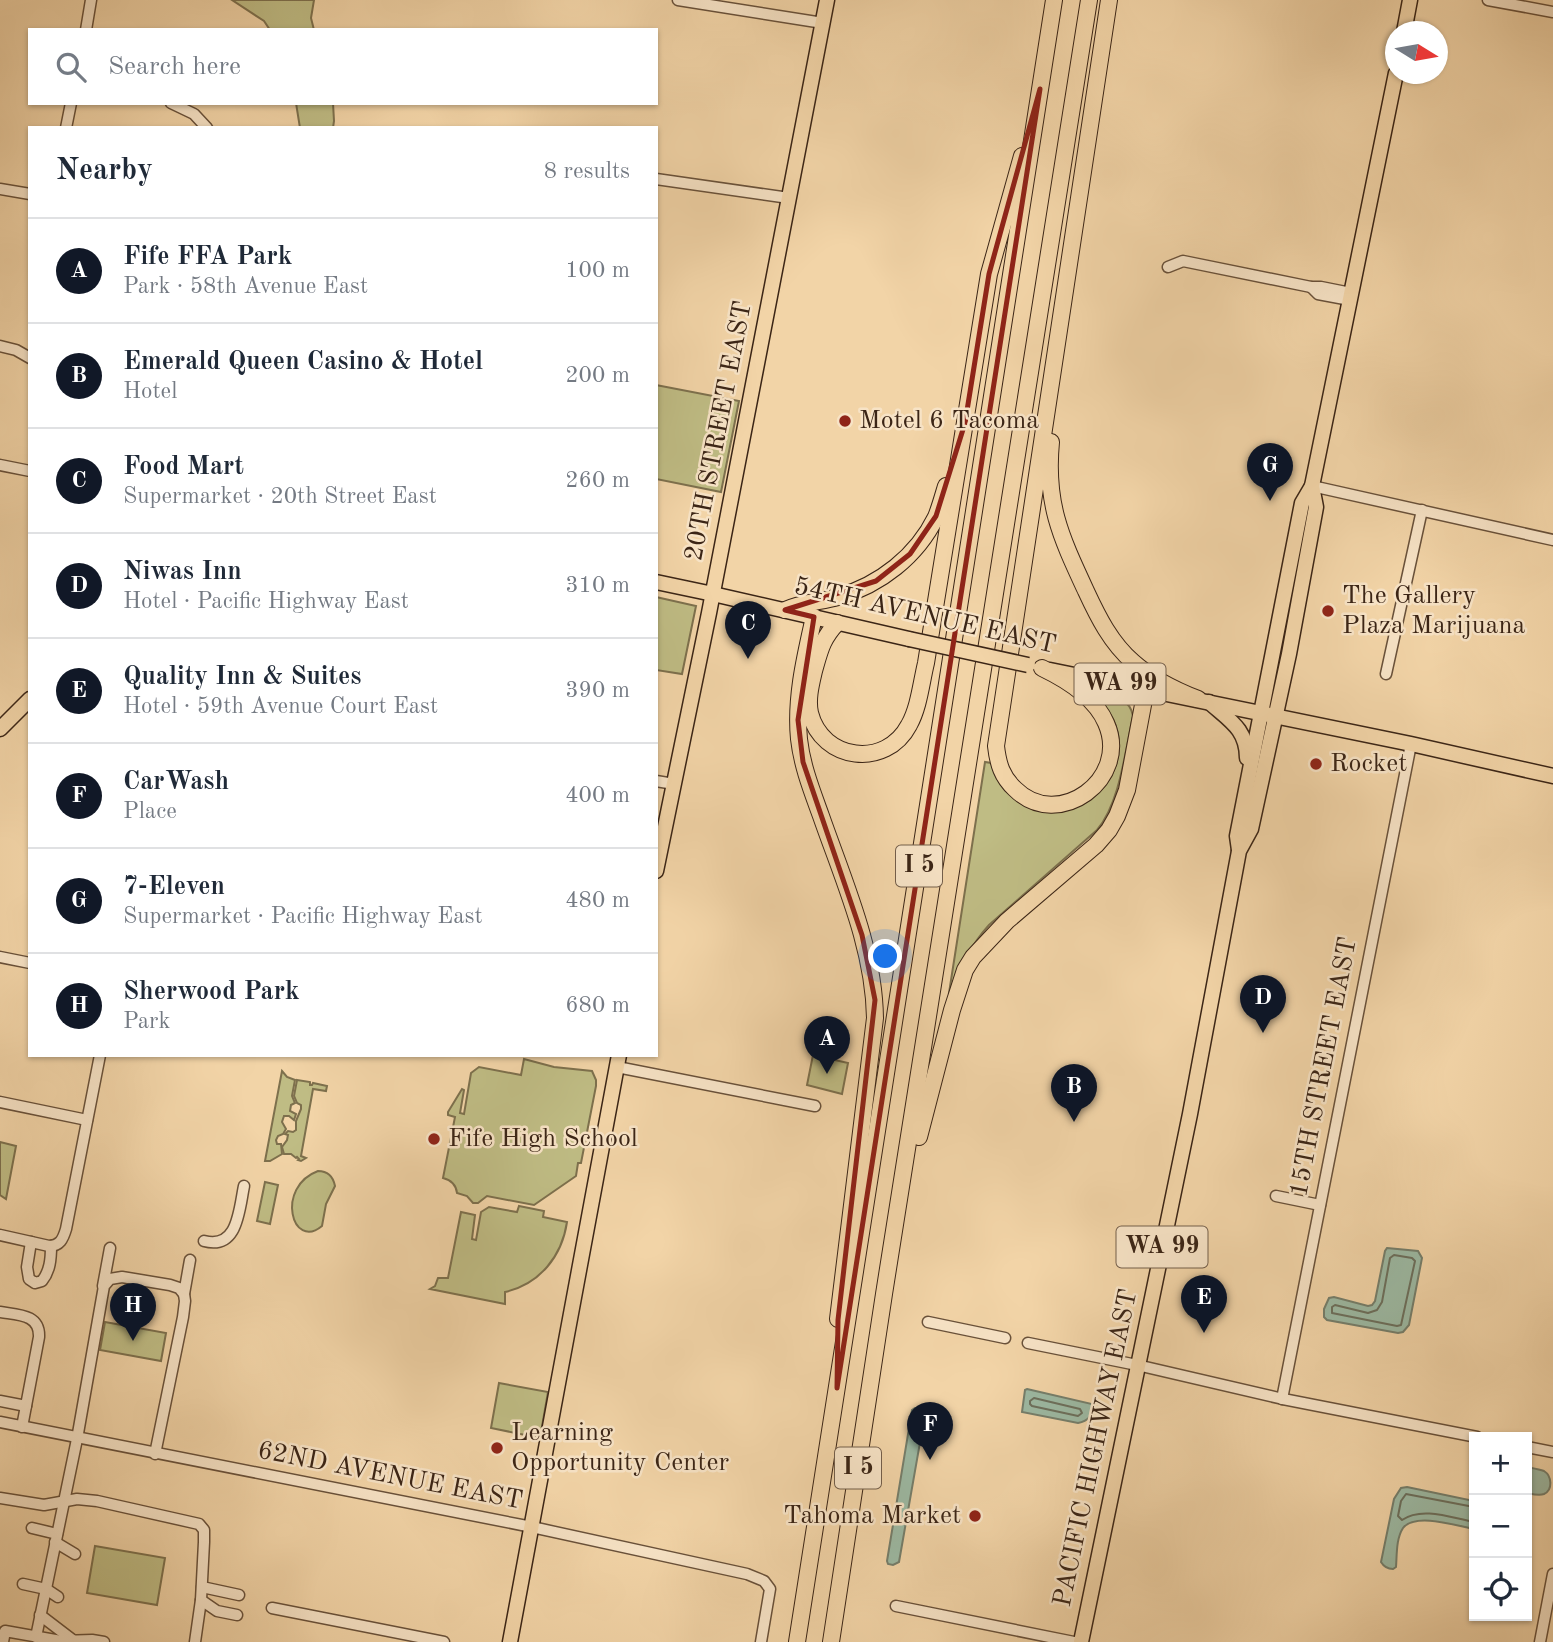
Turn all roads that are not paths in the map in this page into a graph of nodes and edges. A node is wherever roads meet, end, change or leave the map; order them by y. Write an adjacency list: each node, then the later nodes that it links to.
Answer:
1 (92, 0): 12 (street)
2 (678, 0): 11 (street)
3 (827, 0): 11 (main road, 20TH STREET EAST)
4 (1054, 0): 14 (highway, I 5)
5 (1089, 0): 70 (highway, I 5)
6 (1410, 0): 10 (main road)
7 (1488, 0): 9 (street)
8 (1108, 8): 38 (highway); 41 (highway)
9 (1553, 12)
10 (1406, 21)
11 (823, 23): 22 (main road, 20TH STREET EAST)
12 (86, 28)
13 (1393, 84): 24 (main road, PACIFIC HIGHWAY EAST)
14 (1040, 89): 27 (highway); 76 (highway, I 5)
15 (71, 105): 17 (street)
16 (176, 105): 18 (street)
17 (66, 126)
18 (206, 126)
19 (658, 179): 22 (street)
20 (0, 189): 21 (street)
21 (28, 194)
22 (789, 198): 34 (main road, 20TH STREET EAST)
23 (1168, 267): 24 (street)
24 (1351, 296): 30 (main road, PACIFIC HIGHWAY EAST)
25 (0, 346): 26 (street)
26 (28, 357)
27 (965, 423): 35 (highway); 37 (highway)
28 (0, 465): 29 (street)
29 (28, 471)
30 (1312, 486): 31 (street); 43 (main road, PACIFIC HIGHWAY EAST)
31 (1422, 510): 32 (street); 39 (street)
32 (1553, 540)
33 (658, 582): 34 (main road, 54TH AVENUE EAST)
34 (713, 594): 35 (main road, 54TH AVENUE EAST); 49 (main road, 20TH STREET EAST)
35 (785, 610): 36 (main road, 54TH AVENUE EAST)
36 (814, 617): 37 (main road, 54TH AVENUE EAST); 76 (highway)
37 (837, 623): 38 (main road, 54TH AVENUE EAST / WA 99, bridge)
38 (1035, 667): 40 (main road, 54TH AVENUE EAST / WA 99)
39 (1386, 674)
40 (1146, 689): 41 (main road, 54TH AVENUE EAST / WA 99); 70 (highway)
41 (1203, 700): 43 (main road, 54TH AVENUE EAST / WA 99); 48 (main road)
42 (28, 701): 44 (main road)
43 (1268, 714): 45 (main road, 54TH AVENUE EAST); 48 (main road, PACIFIC HIGHWAY EAST / WA 99); 50 (main road, PACIFIC HIGHWAY EAST / WA 99)
44 (0, 729)
45 (1411, 744): 46 (main road, 54TH AVENUE EAST); 61 (street, 15TH STREET EAST)
46 (1553, 776)
47 (658, 781): 49 (street)
48 (1247, 783): 50 (main road, PACIFIC HIGHWAY EAST / WA 99)
49 (674, 784): 51 (main road, 20TH STREET EAST)
50 (1239, 851): 75 (main road, PACIFIC HIGHWAY EAST / WA 99)
51 (658, 861)
52 (2, 959): 53 (street)
53 (28, 963)
54 (100, 1057): 58 (street)
55 (618, 1061): 57 (street); 89 (main road)
56 (0, 1102): 58 (street)
57 (815, 1106)
58 (87, 1120): 65 (street)
59 (244, 1186): 63 (street)
60 (1276, 1196): 61 (street)
61 (1320, 1205): 77 (street, 15TH STREET EAST)
62 (0, 1235): 64 (street)
63 (204, 1241)
64 (31, 1242): 65 (street); 65 (street)
65 (51, 1246)
66 (110, 1248): 68 (street)
67 (190, 1260): 69 (street)
68 (103, 1289): 69 (street); 83 (street)
69 (184, 1294): 86 (street)
70 (884, 1294): 114 (highway, I 5)
71 (0, 1312): 79 (street)
72 (928, 1322): 73 (street)
73 (1005, 1338)
74 (1028, 1343): 75 (street)
75 (1137, 1365): 77 (street); 116 (main road, PACIFIC HIGHWAY EAST / WA 99)
76 (837, 1388): 113 (highway, I 5)
77 (1282, 1399): 82 (street)
78 (0, 1401): 79 (street)
79 (26, 1406): 81 (street)
80 (0, 1422): 81 (street, 62ND AVENUE EAST)
81 (22, 1427): 83 (street, 62ND AVENUE EAST)
82 (1469, 1435)
83 (77, 1438): 86 (street, 62ND AVENUE EAST); 88 (street)
84 (1532, 1448): 85 (street)
85 (1553, 1452)
86 (155, 1454): 89 (street, 62ND AVENUE EAST)
87 (0, 1498): 88 (street)
88 (64, 1502): 91 (street); 95 (street)
89 (532, 1527): 111 (main road); 112 (street, 62ND AVENUE EAST)
90 (32, 1528): 91 (street)
91 (56, 1538): 92 (street); 96 (street)
92 (75, 1554)
93 (1553, 1574): 117 (street)
94 (23, 1584): 96 (street)
95 (202, 1587): 97 (street); 99 (street)
96 (46, 1589): 98 (street); 102 (street)
97 (239, 1595)
98 (58, 1597)
99 (201, 1600): 103 (street); 109 (street)
100 (896, 1606): 115 (street)
101 (272, 1608): 110 (street)
102 (40, 1615): 104 (street); 106 (street)
103 (237, 1615)
104 (36, 1637): 105 (street); 107 (street)
105 (54, 1641): 106 (street)
106 (74, 1641): 108 (street)
107 (3, 1642)
108 (104, 1642)
109 (195, 1642)
110 (444, 1642)
111 (510, 1642)
112 (761, 1642)
113 (797, 1642)
114 (831, 1642)
115 (1074, 1642)
116 (1081, 1642)
117 (1539, 1642)

